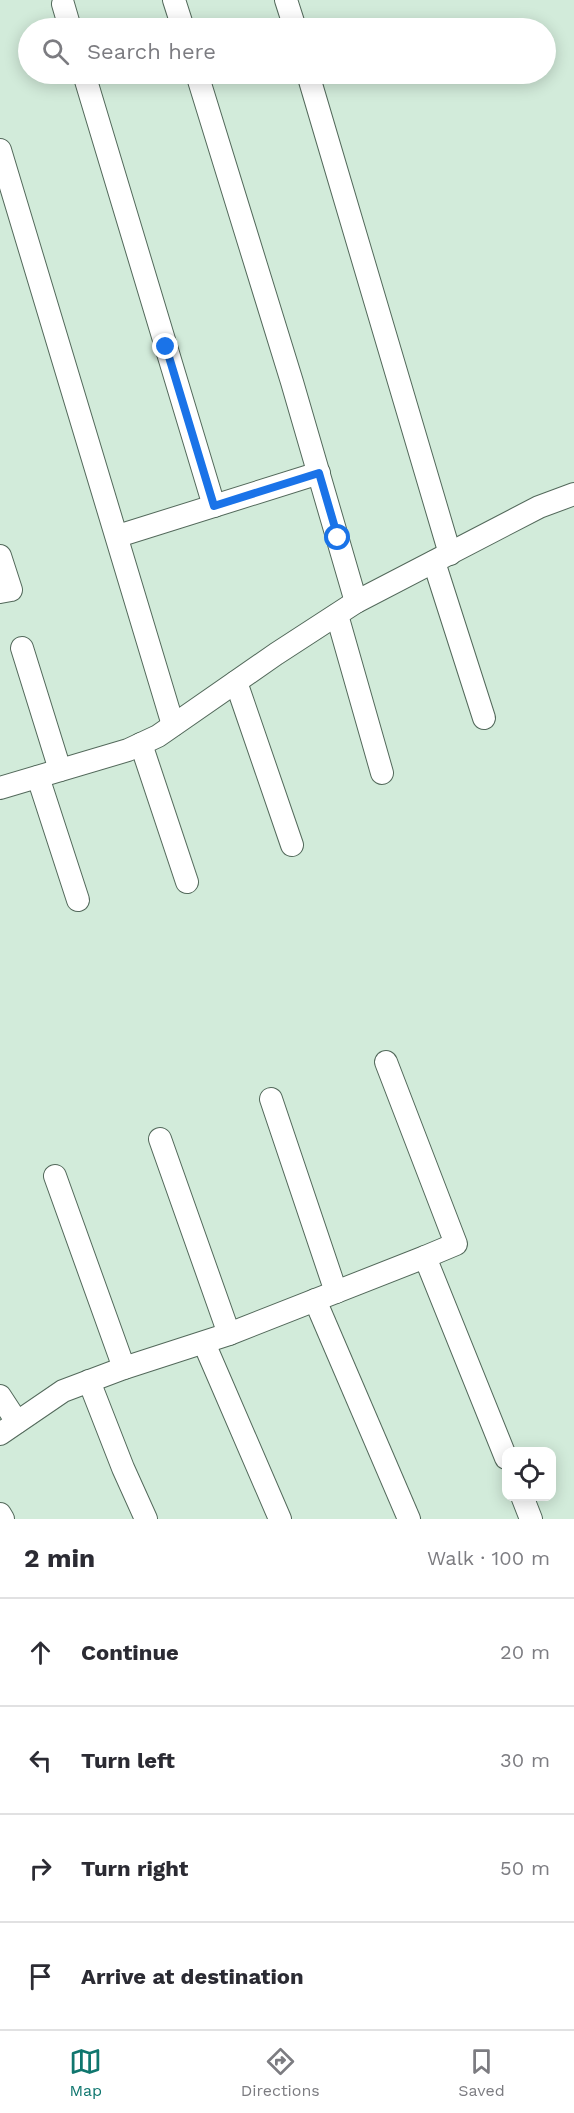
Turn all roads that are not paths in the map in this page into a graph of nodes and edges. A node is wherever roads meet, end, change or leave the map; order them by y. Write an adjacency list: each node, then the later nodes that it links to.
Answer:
1 (174, 0): 5 (street)
2 (286, 0): 6 (street)
3 (63, 4): 4 (street)
4 (67, 18)
5 (180, 18)
6 (292, 18)
7 (87, 84): 13 (street)
8 (199, 84): 11 (street)
9 (311, 84): 16 (street)
10 (0, 150): 14 (street)
11 (319, 473): 13 (street); 18 (street)
12 (574, 494): 16 (street)
13 (214, 506): 14 (street)
14 (118, 536): 23 (street)
15 (0, 556): 17 (street)
16 (442, 558): 18 (street); 22 (street)
17 (0, 592)
18 (356, 602): 19 (street)
19 (337, 615): 21 (street); 26 (street)
20 (22, 648): 25 (street)
21 (236, 682): 23 (street); 29 (street)
22 (484, 718)
23 (173, 725): 24 (street)
24 (141, 744): 25 (street); 30 (street)
25 (60, 770): 27 (street)
26 (382, 773)
27 (38, 777): 28 (street); 31 (street)
28 (0, 788)
29 (292, 845)
30 (187, 882)
31 (78, 900)
32 (386, 1062): 36 (street)
33 (270, 1099): 37 (street)
34 (160, 1139): 39 (street)
35 (55, 1176): 41 (street)
36 (425, 1257): 37 (street); 45 (street)
37 (336, 1292): 38 (street)
38 (315, 1300): 39 (street); 51 (street)
39 (229, 1334): 40 (street)
40 (204, 1343): 41 (street); 50 (street)
41 (124, 1368): 42 (street)
42 (89, 1381): 44 (street); 49 (street)
43 (0, 1396): 44 (street)
44 (9, 1428)
45 (503, 1447)
46 (524, 1501): 52 (street)
47 (0, 1514): 48 (street)
48 (3, 1519)
49 (146, 1519)
50 (280, 1519)
51 (410, 1519)
52 (531, 1519)

